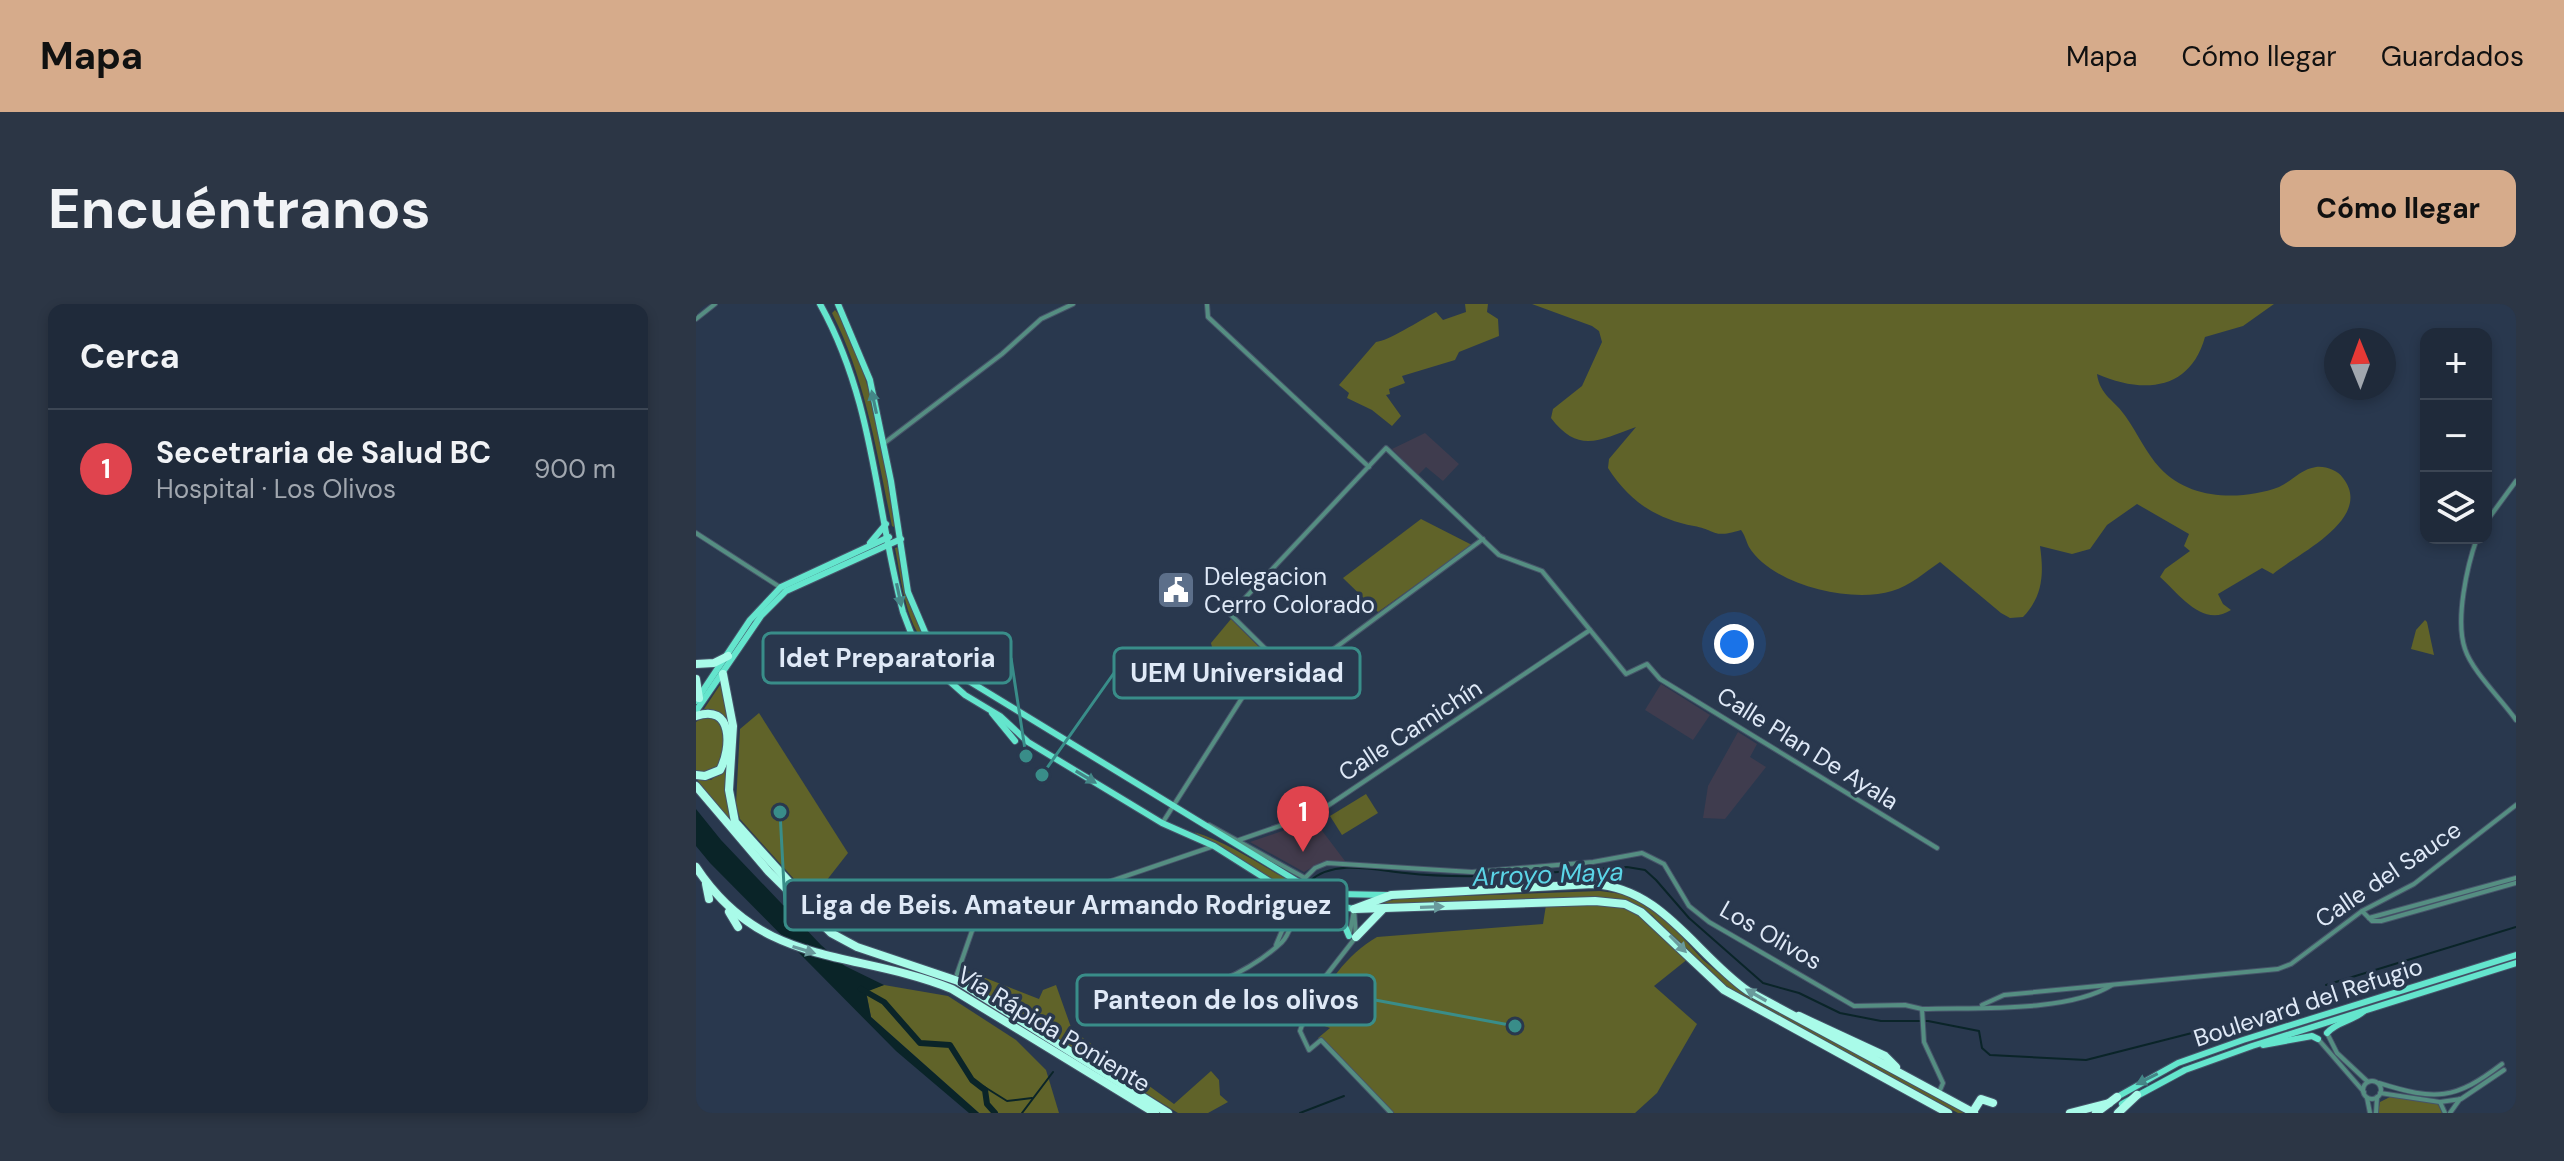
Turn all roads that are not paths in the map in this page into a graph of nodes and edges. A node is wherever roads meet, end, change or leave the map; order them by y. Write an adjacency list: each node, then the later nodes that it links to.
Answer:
1 (715, 304): 6 (street)
2 (838, 304): 7 (main road, one-way to 2)
3 (1073, 304): 7 (street)
4 (1207, 304): 8 (street)
5 (822, 305): 11 (main road)
6 (696, 319)
7 (883, 444): 13 (main road)
8 (1370, 468): 14 (street); 23 (street)
9 (2516, 481): 10 (street)
10 (2492, 514)
11 (886, 524): 15 (main road); 17 (main road)
12 (696, 533): 19 (street)
13 (900, 536): 15 (main road); 33 (main road)
14 (1483, 539): 20 (street); 23 (street)
15 (889, 540): 17 (main road); 18 (main road)
16 (2475, 544): 29 (street)
17 (870, 548): 18 (main road); 19 (main road)
18 (892, 555): 27 (main road, one-way to 27)
19 (783, 589): 21 (main road); 24 (main road)
20 (1590, 630): 37 (street, Calle Camichín); 39 (street, Calle Plan De Ayala)
21 (728, 656): 22 (highway); 26 (main road)
22 (696, 664)
23 (1285, 668): 33 (street)
24 (723, 674): 28 (main road); 52 (highway)
25 (696, 679): 26 (highway)
26 (697, 699)
27 (991, 710): 30 (main road); 36 (main road, one-way to 36)
28 (696, 714): 31 (highway)
29 (2516, 720)
30 (1015, 741)
31 (696, 775)
32 (696, 786): 52 (highway)
33 (1174, 805): 35 (main road); 36 (street)
34 (2516, 805): 51 (street, Calle del Sauce)
35 (1194, 819): 37 (street); 41 (main road)
36 (1162, 823): 38 (main road)
37 (1239, 840): 41 (street)
38 (1214, 846): 43 (main road); 59 (street)
39 (1937, 848)
40 (696, 867): 45 (highway)
41 (1302, 881): 44 (main road); 67 (street, Los Olivos)
42 (2516, 881): 51 (street)
43 (1285, 891): 47 (main road); 56 (street)
44 (1335, 893): 46 (main road); 48 (main road); 49 (main road)
45 (712, 895): 53 (highway); 85 (highway, Vía Rápida Poniente, one-way to 85)
46 (1391, 895): 49 (highway); 72 (highway, one-way to 46)
47 (1307, 900): 48 (main road); 56 (street)
48 (1322, 904): 49 (main road); 55 (main road)
49 (1354, 909): 50 (highway); 55 (street)
50 (1383, 909): 55 (highway); 75 (highway, one-way to 75)
51 (2362, 911): 60 (street, Calle del Sauce)
52 (808, 913): 54 (highway)
53 (738, 927)
54 (824, 927): 59 (highway); 86 (highway)
55 (1352, 937): 87 (street)
56 (1276, 945): 63 (street)
57 (2516, 955): 83 (main road, Boulevard del Refugio, one-way to 83)
58 (2516, 963): 65 (main road, Boulevard del Refugio)
59 (957, 974)
60 (2112, 985): 61 (street); 62 (street)
61 (2046, 992): 62 (street); 64 (street)
62 (2047, 1002): 64 (street)
63 (1154, 1005): 66 (street); 68 (street)
64 (1980, 1007): 67 (street, Los Olivos)
65 (2366, 1009): 69 (main road); 71 (main road, Boulevard del Refugio)
66 (1137, 1010)
67 (1922, 1012): 76 (street)
68 (1152, 1023)
69 (2327, 1033): 73 (street)
70 (2318, 1039): 71 (main road); 77 (street)
71 (2252, 1046): 78 (main road, Boulevard del Refugio)
72 (1901, 1072): 76 (highway); 84 (highway)
73 (2368, 1082): 74 (street); 77 (street)
74 (2379, 1083): 79 (street); 80 (street)
75 (1898, 1086): 88 (highway); 89 (highway)
76 (1940, 1090): 84 (highway)
77 (2365, 1094): 79 (street); 91 (street)
78 (2137, 1095): 83 (highway)
79 (2378, 1095): 81 (street); 92 (street)
80 (2461, 1099): 81 (street); 93 (street)
81 (2440, 1102): 93 (street)
82 (1993, 1103): 84 (highway)
83 (2109, 1108): 90 (highway)
84 (1977, 1112)
85 (1155, 1113)
86 (1168, 1113)
87 (1391, 1113)
88 (1940, 1113)
89 (1948, 1113)
90 (2070, 1113)
91 (2370, 1113)
92 (2376, 1113)
93 (2448, 1113)

